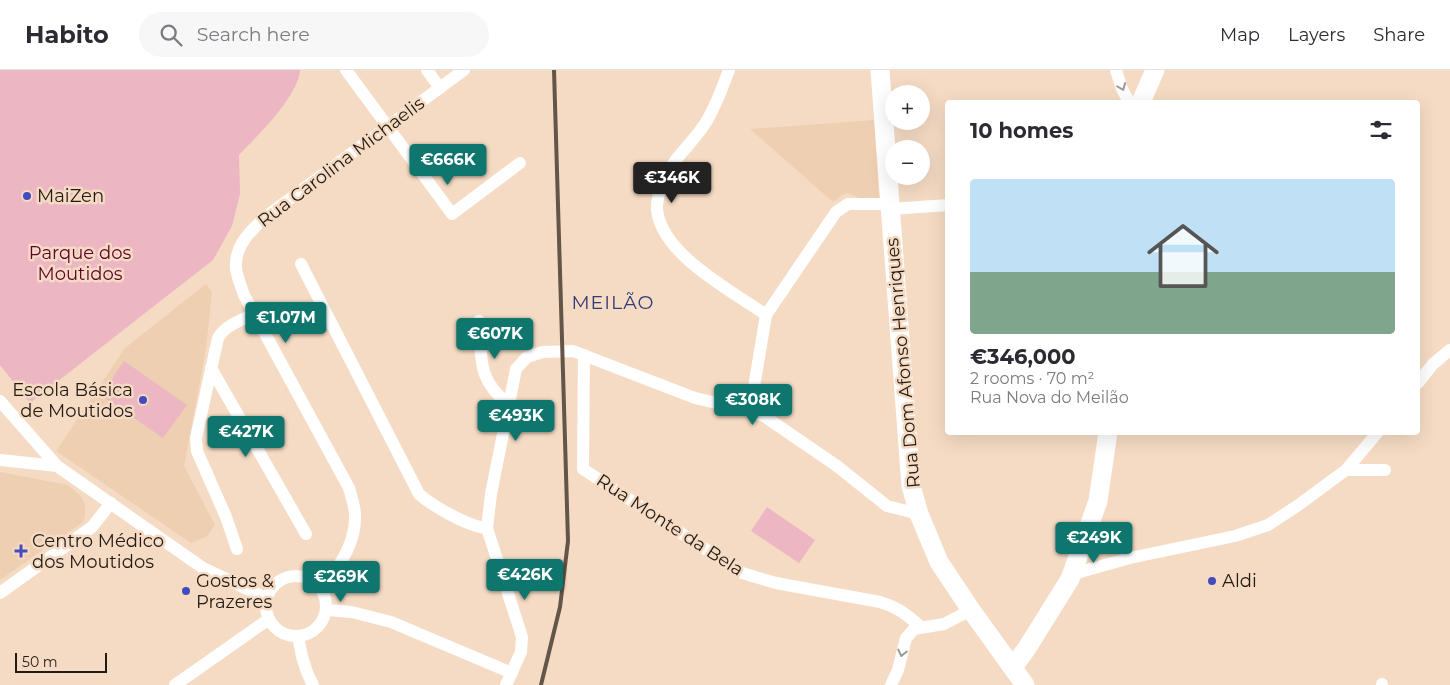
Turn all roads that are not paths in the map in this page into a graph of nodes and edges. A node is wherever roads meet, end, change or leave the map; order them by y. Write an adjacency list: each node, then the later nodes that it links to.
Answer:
1 (346, 70): 11 (street)
2 (427, 70): 8 (street)
3 (464, 70): 8 (street, Rua Carolina Michaelis)
4 (729, 70): 17 (street)
5 (880, 70): 14 (main road, Rua Dom Afonso Henriques)
6 (1116, 70): 9 (street, one-way to 9)
7 (1155, 70): 10 (main road)
8 (440, 88): 11 (street, Rua Carolina Michaelis)
9 (1128, 100)
10 (1141, 100)
11 (387, 127): 12 (street); 16 (street, Rua Carolina Michaelis)
12 (520, 163)
13 (945, 205): 14 (street)
14 (890, 209): 17 (street); 33 (main road, Rua Dom Afonso Henriques)
15 (301, 264): 34 (street)
16 (254, 314): 21 (street); 38 (street, Rua Carolina Michaelis)
17 (766, 315): 25 (street)
18 (479, 321): 24 (street)
19 (1450, 350): 22 (street)
20 (578, 353): 24 (street); 25 (street); 44 (street, Rua Monte da Bela)
21 (211, 368): 35 (street); 36 (street)
22 (1420, 378)
23 (0, 401): 30 (street)
24 (508, 404): 34 (street)
25 (750, 411): 33 (street)
26 (1108, 435): 37 (main road)
27 (1376, 435): 28 (street)
28 (1367, 446): 31 (street); 31 (street)
29 (0, 460): 30 (street)
30 (56, 466): 32 (street)
31 (1346, 470): 37 (street)
32 (111, 503): 39 (street); 40 (street)
33 (918, 514): 42 (main road, Rua Dom Afonso Henriques)
34 (487, 528): 47 (street)
35 (306, 534)
36 (237, 549)
37 (1072, 574): 46 (main road)
38 (321, 587): 40 (street); 41 (street)
39 (0, 593)
40 (266, 598): 43 (street)
41 (327, 610): 45 (street); 47 (street)
42 (971, 610): 44 (street); 46 (main road, Rua Dom Afonso Henriques)
43 (269, 620): 45 (street); 48 (street)
44 (920, 627): 51 (street, one-way to 51)
45 (298, 636): 49 (street)
46 (1013, 668): 52 (main road, Rua Dom Afonso Henriques)
47 (512, 673): 50 (street)
48 (175, 685)
49 (313, 685)
50 (506, 685)
51 (891, 685)
52 (1025, 685)

